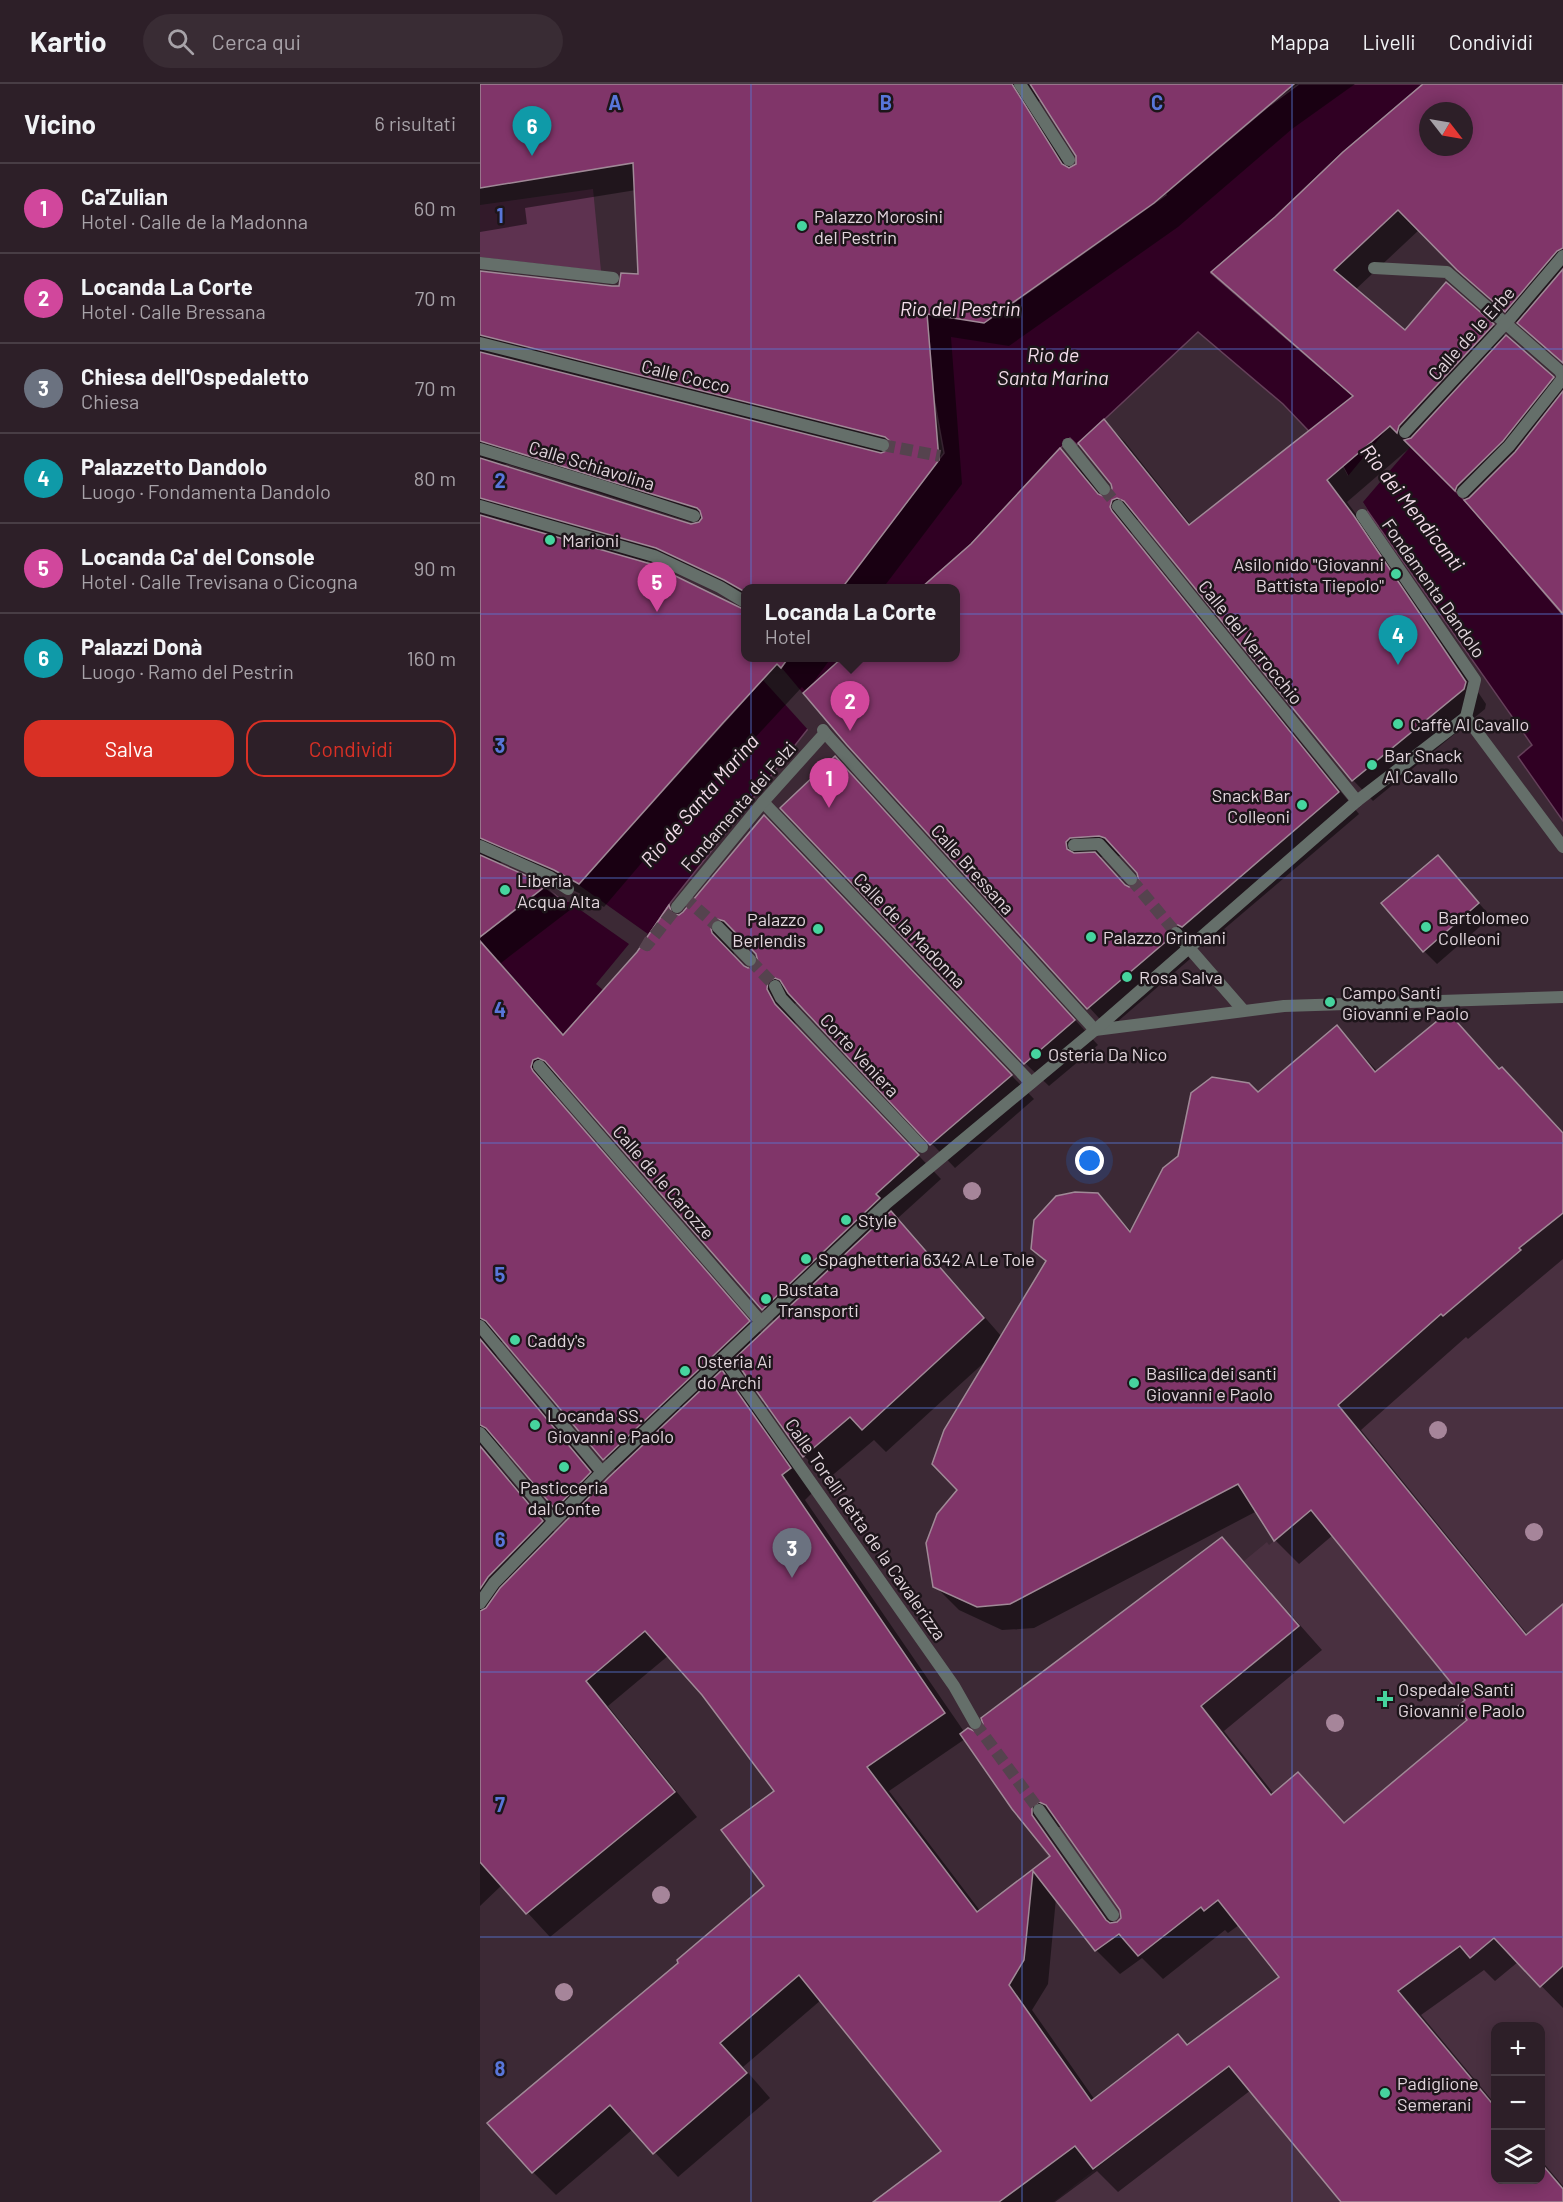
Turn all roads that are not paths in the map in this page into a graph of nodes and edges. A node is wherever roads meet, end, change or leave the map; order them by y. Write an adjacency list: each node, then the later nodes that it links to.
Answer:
1 (1020, 84): 2 (street)
2 (1069, 160)
3 (1561, 261): 7 (street, Calle de le Erbe)
4 (480, 263): 6 (street)
5 (1374, 268): 7 (street)
6 (613, 278)
7 (1506, 323): 9 (street); 10 (street, Calle de le Erbe)
8 (480, 343): 12 (street, Calle Cocco)
9 (1563, 377): 15 (street)
10 (1405, 432)
11 (1068, 444): 14 (street)
12 (883, 445)
13 (480, 449): 19 (street, Calle Schiavolina)
14 (1104, 489)
15 (1463, 492)
16 (1118, 506): 23 (street, Calle del Verrocchio)
17 (480, 507): 20 (street)
18 (1362, 515): 21 (street, Fondamenta Dandolo)
19 (694, 516)
20 (741, 600)
21 (1466, 717): 23 (street); 27 (street)
22 (824, 731): 24 (street, Fondamenta dei Felzi); 38 (street, Calle Bressana)
23 (1357, 801): 33 (street)
24 (763, 802): 30 (street, Fondamenta dei Felzi); 40 (street, Calle de la Madonna)
25 (1074, 845): 28 (street)
26 (480, 846): 29 (street)
27 (1563, 847)
28 (1131, 879)
29 (568, 889)
30 (677, 907)
31 (718, 927): 34 (street)
32 (1176, 933): 33 (street)
33 (1189, 947): 37 (street); 38 (street)
34 (750, 960)
35 (775, 986): 41 (street, Corte Veniera)
36 (1563, 997): 37 (street)
37 (1243, 1010): 38 (street)
38 (1095, 1030): 40 (street)
39 (539, 1066): 42 (street, Calle de le Carozze)
40 (1031, 1083): 41 (street)
41 (936, 1160): 42 (street)
42 (760, 1322): 44 (street)
43 (480, 1326): 46 (street)
44 (724, 1359): 46 (street); 49 (street, Calle Torelli detta de la Cavalerizza)
45 (480, 1433): 47 (street)
46 (602, 1472): 47 (street)
47 (554, 1521): 48 (street)
48 (480, 1603)
49 (975, 1723)
50 (1040, 1810): 51 (street)
51 (1113, 1915)

